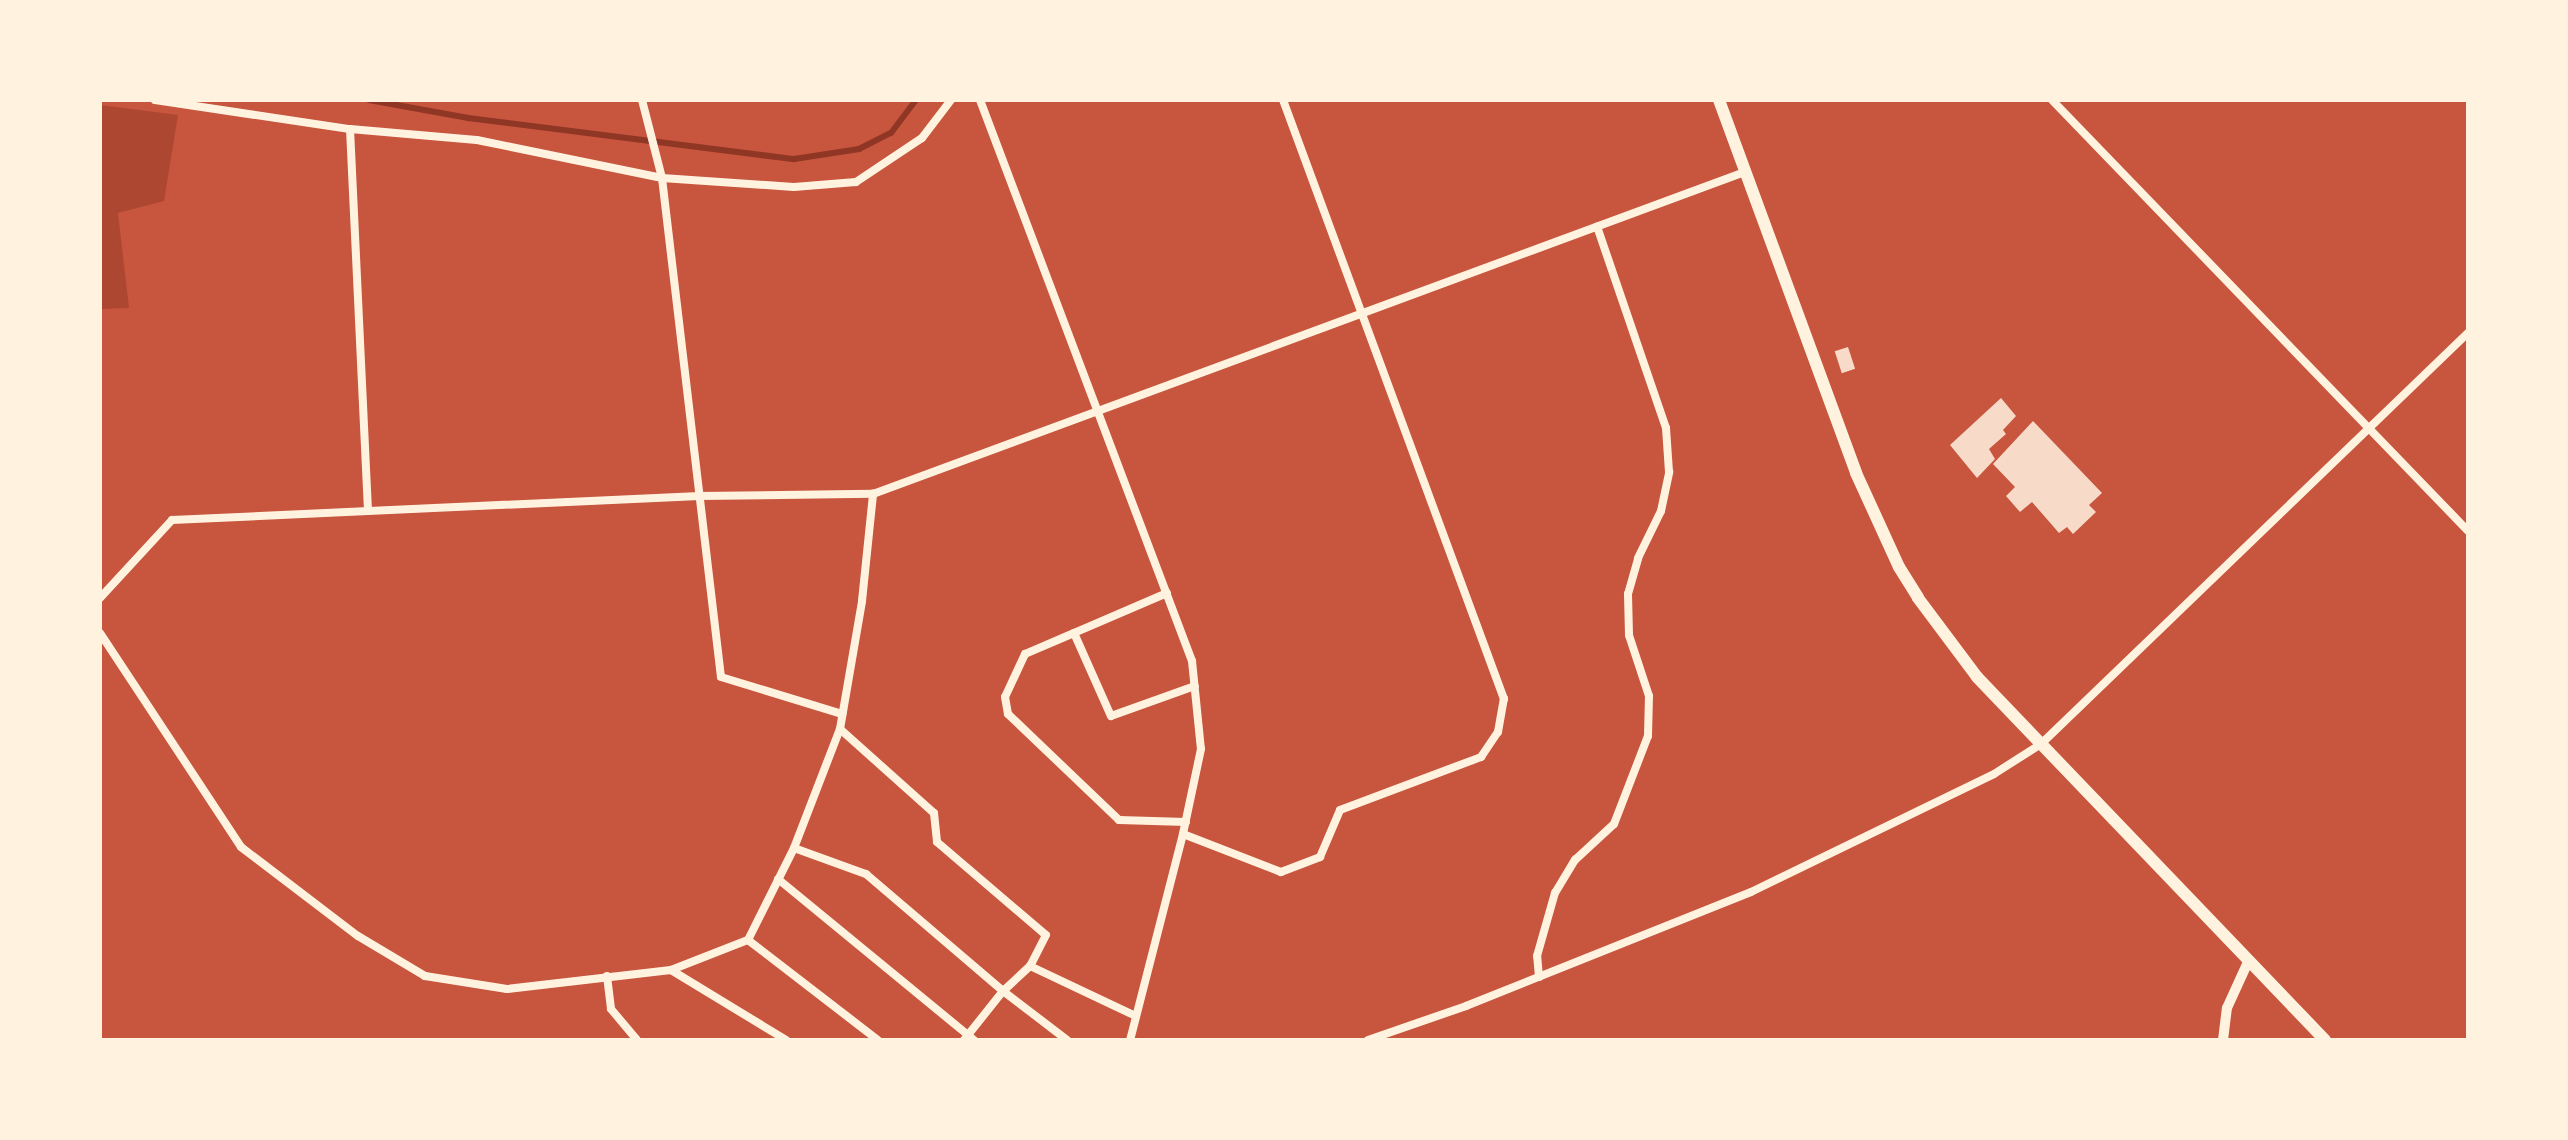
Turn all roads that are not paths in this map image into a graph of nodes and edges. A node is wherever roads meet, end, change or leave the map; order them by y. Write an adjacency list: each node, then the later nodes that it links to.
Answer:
1 (155, 100): 8 (street)
2 (642, 100): 10 (street)
3 (951, 100): 10 (street)
4 (980, 100): 14 (street)
5 (1283, 100): 12 (street)
6 (1719, 100): 9 (main road)
7 (2052, 100): 15 (street)
8 (350, 129): 10 (street); 18 (street)
9 (1745, 172): 11 (street); 27 (main road)
10 (662, 178): 17 (street)
11 (1597, 226): 12 (street); 37 (street)
12 (1360, 313): 14 (street); 29 (street)
13 (2468, 333): 15 (street)
14 (1098, 408): 16 (street); 20 (street)
15 (2370, 426): 19 (street); 27 (street)
16 (873, 494): 17 (street); 25 (street)
17 (699, 496): 18 (street); 25 (street)
18 (368, 511): 21 (street)
19 (2468, 531)
20 (1167, 593): 23 (street); 24 (street)
21 (100, 598)
22 (100, 633): 36 (street)
23 (1074, 633): 24 (street); 28 (street)
24 (1195, 686): 28 (street)
25 (842, 714): 26 (street)
26 (840, 729): 30 (street); 34 (street)
27 (2041, 744): 33 (main road); 37 (street)
28 (1186, 822): 29 (street)
29 (1183, 834): 39 (street)
30 (794, 848): 31 (street); 38 (street)
31 (778, 879): 32 (street); 40 (street)
32 (748, 940): 35 (street); 43 (street)
33 (2248, 962): 47 (street); 48 (main road)
34 (1030, 966): 38 (street); 39 (street)
35 (671, 970): 36 (street); 42 (street)
36 (607, 976): 41 (street)
37 (1539, 977): 46 (street)
38 (1003, 991): 40 (street); 44 (street)
39 (1136, 1016): 45 (street)
40 (969, 1038)
41 (637, 1040)
42 (786, 1040)
43 (878, 1040)
44 (1067, 1040)
45 (1130, 1040)
46 (1368, 1040)
47 (2223, 1040)
48 (2325, 1040)

